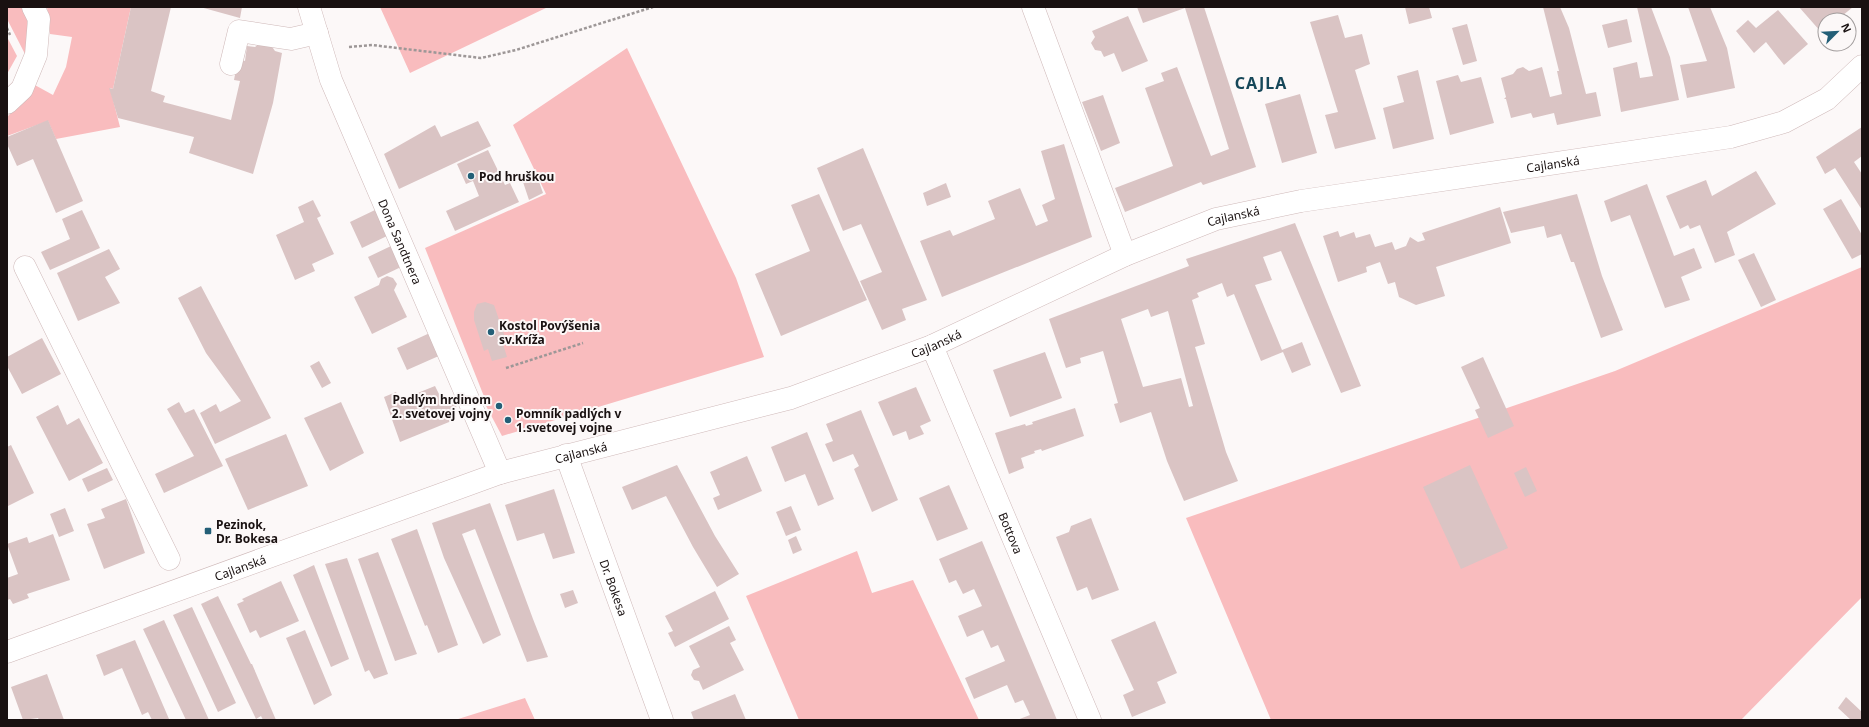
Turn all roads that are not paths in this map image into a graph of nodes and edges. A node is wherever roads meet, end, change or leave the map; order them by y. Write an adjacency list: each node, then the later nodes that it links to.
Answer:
1 (33, 7): 7 (street)
2 (309, 7): 4 (street, Dona Sandtnera)
3 (1033, 7): 8 (street)
4 (318, 38): 5 (street); 12 (street, Dona Sandtnera)
5 (231, 64)
6 (1862, 66): 8 (street, Cajlanská)
7 (7, 103)
8 (1125, 255): 10 (street, Cajlanská)
9 (25, 267): 13 (street)
10 (932, 346): 11 (street, Cajlanská); 16 (street, Bottova)
11 (566, 455): 12 (street, Cajlanská); 15 (street, Dr. Bokesa)
12 (500, 473): 14 (street, Cajlanská)
13 (170, 559)
14 (7, 652)
15 (662, 720)
16 (1090, 720)

